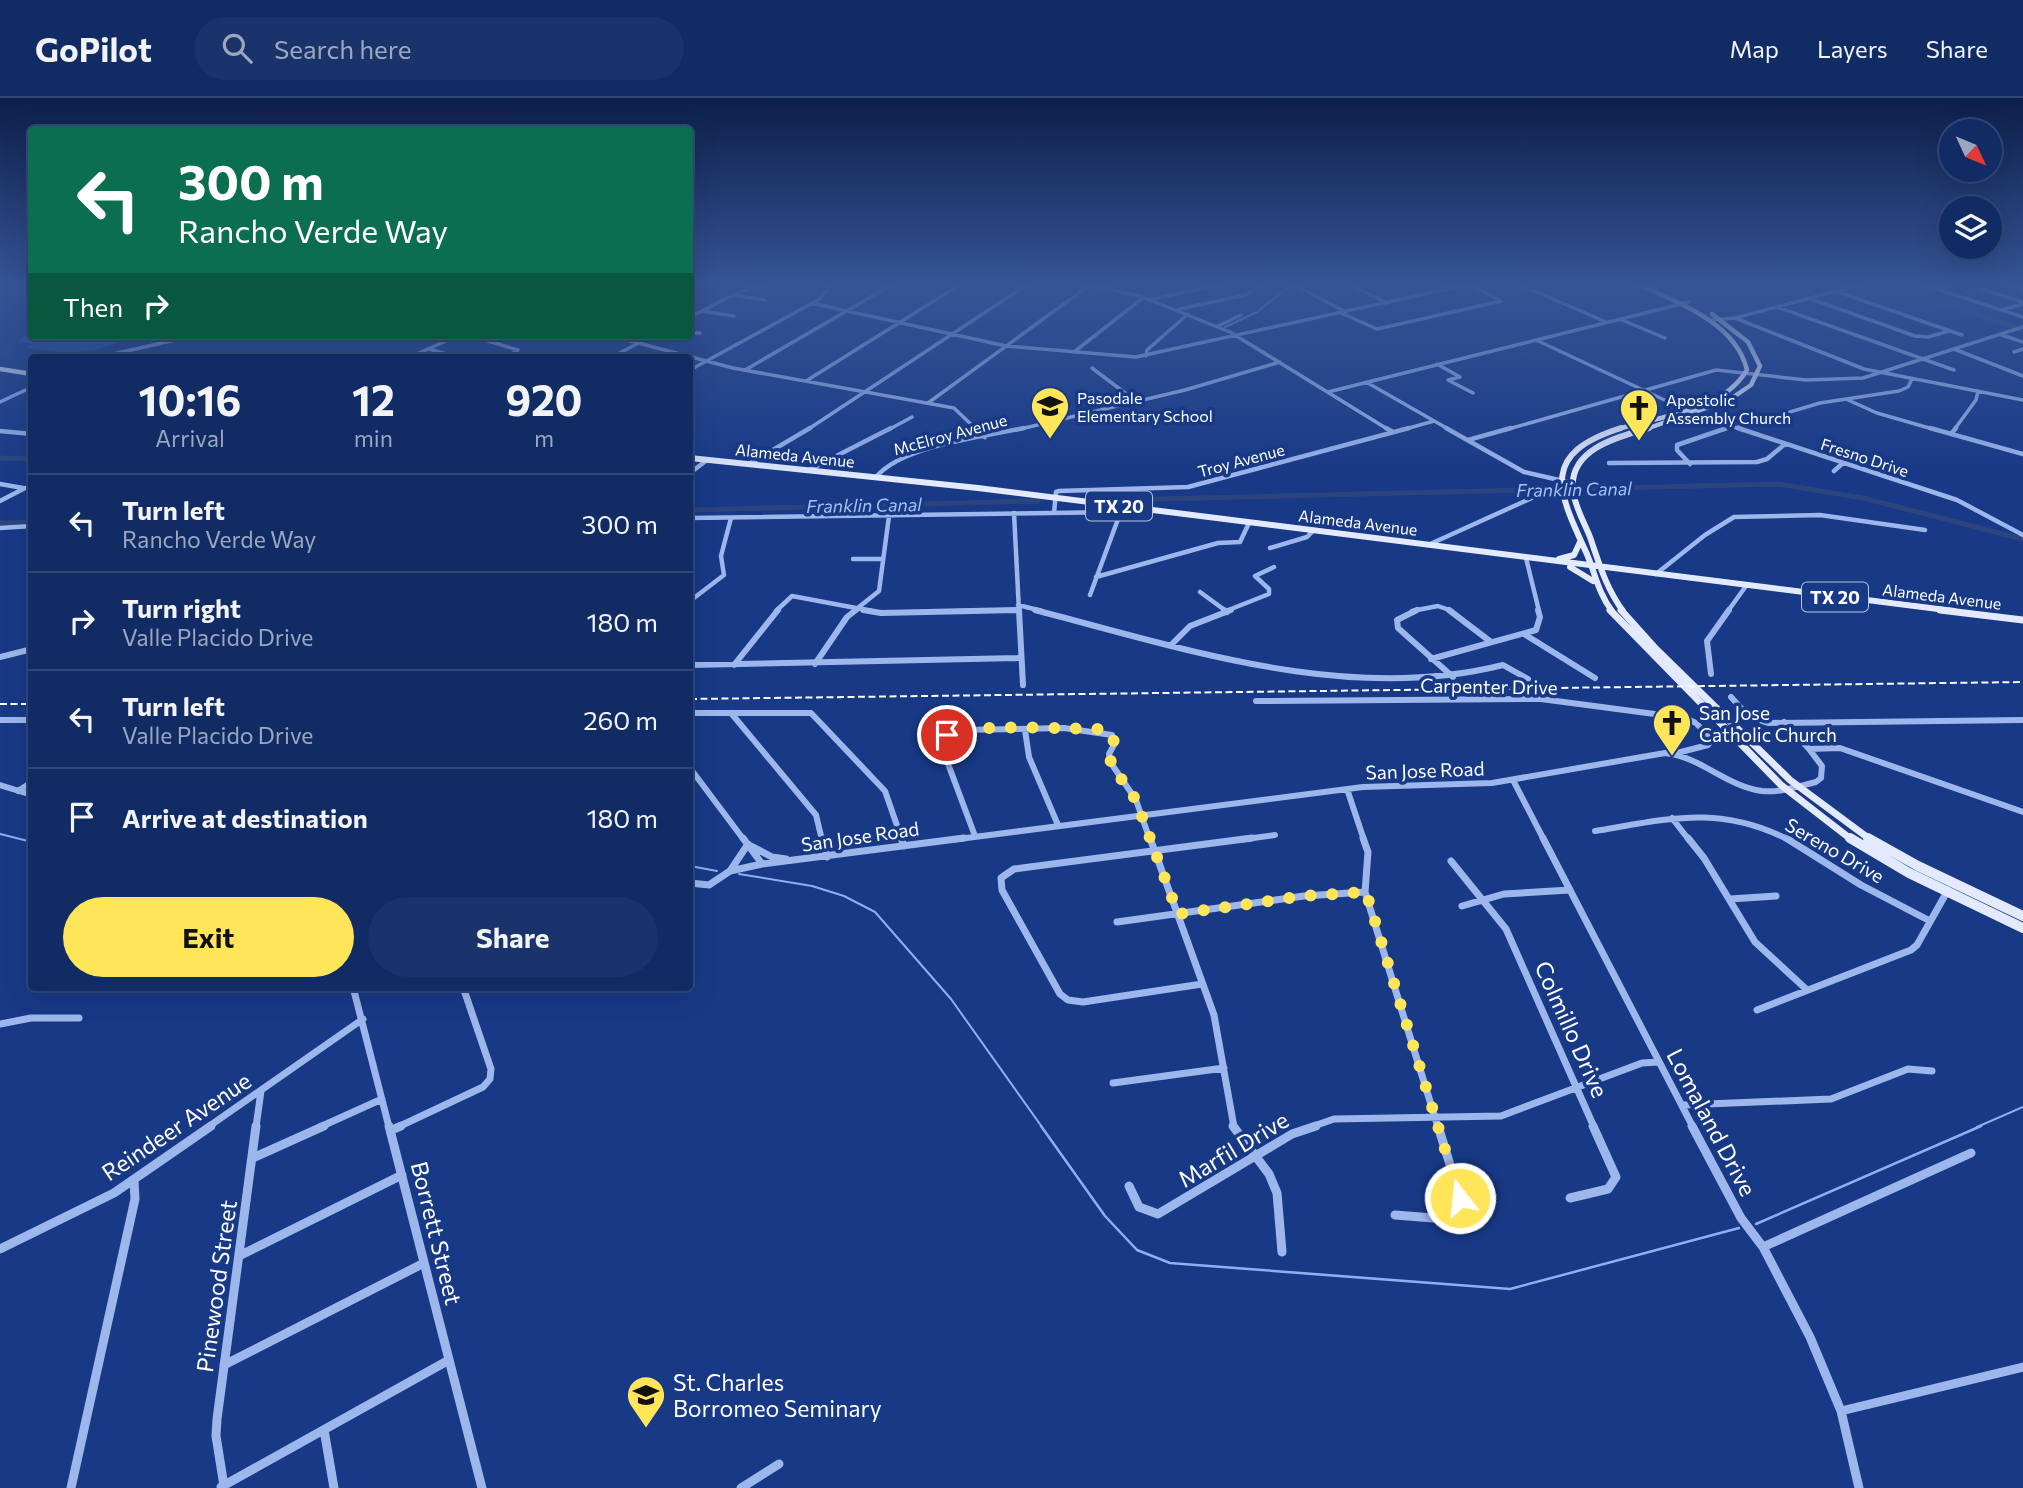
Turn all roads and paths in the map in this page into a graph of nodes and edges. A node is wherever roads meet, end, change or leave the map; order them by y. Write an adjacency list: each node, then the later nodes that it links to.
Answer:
1 (136, 349): 23 (street)
2 (428, 349): 24 (street); 25 (street)
3 (728, 349): 29 (street)
4 (782, 349): 35 (street)
5 (858, 349): 43 (street)
6 (932, 349): 48 (street)
7 (1002, 349): 55 (street)
8 (1038, 349): 21 (street)
9 (1078, 349): 21 (street)
10 (1148, 349): 26 (street)
11 (1178, 349): 26 (street)
12 (1258, 349): 30 (street)
13 (1499, 349): 31 (street)
14 (1555, 349): 46 (street)
15 (1742, 349): 37 (main road)
16 (1751, 349): 40 (main road)
17 (1818, 349): 38 (street)
18 (1889, 349): 28 (street)
19 (1954, 349): 28 (street); 41 (street)
20 (2023, 349): 22 (street)
21 (1074, 352): 26 (street)
22 (2014, 352)
23 (113, 354)
24 (417, 354)
25 (446, 354)
26 (1146, 356)
27 (693, 358): 29 (street)
28 (1919, 360): 36 (street); 38 (street)
29 (706, 361): 32 (street); 35 (street)
30 (1280, 362): 49 (street); 53 (street, McElroy Avenue)
31 (1437, 364): 44 (street); 50 (street)
32 (693, 368)
33 (1092, 368): 53 (street)
34 (0, 369): 39 (main road)
35 (745, 370): 43 (street)
36 (1954, 370)
37 (1745, 372): 40 (street); 46 (street); 56 (main road)
38 (1880, 372): 40 (street); 42 (street)
39 (28, 373)
40 (1757, 373): 57 (main road)
41 (2023, 376)
42 (1912, 379): 47 (street); 51 (street)
43 (806, 381): 48 (street)
44 (1366, 382): 49 (street); 59 (street)
45 (28, 389): 54 (street)
46 (1644, 390): 56 (street); 66 (street)
47 (1978, 391): 52 (street); 64 (street)
48 (868, 392): 55 (street); 74 (street)
49 (1328, 392): 62 (street)
50 (1473, 393)
51 (1848, 400): 60 (street); 64 (street)
52 (2023, 400)
53 (1137, 401): 65 (street, McElroy Avenue)
54 (0, 402)
55 (928, 403): 65 (street)
56 (1686, 410): 81 (main road)
57 (1696, 414): 60 (street, Fresno Drive); 82 (main road)
58 (912, 417): 76 (street)
59 (1434, 421): 62 (street, Troy Avenue); 66 (street)
60 (1734, 428): 67 (street, Fresno Drive); 75 (street)
61 (0, 431): 63 (street)
62 (1393, 432): 84 (street, Troy Avenue)
63 (28, 434)
64 (1951, 434): 69 (street)
65 (985, 437): 79 (street, McElroy Avenue)
66 (1468, 440): 81 (street)
67 (1785, 444): 73 (street, Fresno Drive); 75 (street)
68 (2022, 446): 69 (street)
69 (2020, 454)
70 (693, 458): 71 (main road, Alameda Avenue / TX 20)
71 (707, 460): 74 (main road, Alameda Avenue / TX 20); 77 (street)
72 (1609, 463): 75 (street)
73 (1843, 463): 78 (street); 97 (street, Fresno Drive)
74 (749, 464): 76 (main road, Alameda Avenue / TX 20)
75 (1690, 464)
76 (809, 470): 79 (main road, Alameda Avenue / TX 20)
77 (693, 471)
78 (1834, 471)
79 (876, 477): 84 (main road, Alameda Avenue / TX 20)
80 (0, 484): 85 (street)
81 (1561, 488): 82 (street); 98 (main road)
82 (1573, 488): 106 (main road)
83 (1534, 497): 99 (street)
84 (1055, 498): 86 (main road, Alameda Avenue / TX 20); 88 (street)
85 (0, 501)
86 (1122, 509): 88 (street); 92 (main road, Alameda Avenue / TX 20); 110 (street)
87 (1014, 513): 88 (street); 89 (street); 117 (street)
88 (1054, 513)
89 (889, 516): 91 (street); 103 (street)
90 (693, 518): 91 (street)
91 (731, 519): 116 (street)
92 (1249, 523): 96 (main road, Alameda Avenue / TX 20); 110 (street)
93 (28, 526): 94 (street)
94 (0, 528)
95 (1925, 530): 109 (street)
96 (1312, 531): 99 (main road, Alameda Avenue / TX 20); 100 (street)
97 (2023, 535)
98 (1580, 542): 104 (main road); 105 (main road)
99 (1428, 545): 101 (main road, Alameda Avenue / TX 20)
100 (1269, 548)
101 (1526, 558): 104 (main road, Alameda Avenue / TX 20); 121 (street)
102 (853, 559): 103 (street)
103 (882, 559): 118 (street)
104 (1547, 560): 105 (main road, Alameda Avenue / TX 20); 111 (main road)
105 (1591, 566): 106 (main road, Alameda Avenue / TX 20); 111 (main road)
106 (1601, 567): 108 (main road, Alameda Avenue / TX 20); 112 (main road)
107 (1274, 568): 119 (street)
108 (1625, 570): 109 (main road, Alameda Avenue / TX 20); 112 (main road)
109 (1656, 574): 113 (main road, Alameda Avenue / TX 20)
110 (1096, 577): 115 (street)
111 (1593, 581): 153 (main road)
112 (1606, 582): 151 (main road)
113 (1746, 586): 120 (main road, Alameda Avenue / TX 20); 131 (street)
114 (1200, 592): 119 (street)
115 (1090, 595)
116 (693, 599)
117 (1017, 608): 118 (street, Carpenter Drive); 123 (street, Carpenter Drive); 126 (street)
118 (856, 609): 128 (street); 129 (street, Carpenter Drive)
119 (1227, 612): 123 (street)
120 (2023, 620)
121 (1524, 634): 122 (street); 133 (street)
122 (1491, 642): 127 (street); 127 (street)
123 (1171, 645): 132 (street, Carpenter Drive)
124 (28, 650): 125 (street)
125 (0, 657)
126 (1021, 658): 128 (street); 135 (street)
127 (1431, 659): 132 (street)
128 (815, 664): 129 (street)
129 (734, 665): 130 (street)
130 (693, 666)
131 (1711, 674)
132 (1453, 677): 134 (street, Carpenter Drive)
133 (1595, 678)
134 (1528, 680)
135 (1023, 685)
136 (1731, 697): 143 (street)
137 (1256, 701): 146 (street, Carpenter Drive)
138 (693, 713): 139 (street)
139 (731, 713): 164 (street); 166 (street)
140 (0, 720): 141 (street)
141 (28, 720)
142 (2023, 720): 143 (street)
143 (1784, 722): 145 (street)
144 (1025, 730): 157 (street); 159 (street); 162 (street)
145 (1809, 749): 151 (street); 156 (street)
146 (1675, 753): 148 (street, San Jose Road); 153 (street)
147 (693, 774): 163 (street)
148 (1513, 780): 152 (street, San Jose Road); 173 (street, Lomaland Drive)
149 (0, 785): 154 (street)
150 (28, 785): 154 (street)
151 (1797, 787): 153 (street); 171 (main road)
152 (1347, 789): 157 (street, San Jose Road); 174 (street)
153 (1784, 789): 175 (main road)
154 (18, 791): 155 (street)
155 (28, 794)
156 (2023, 812)
157 (1142, 816): 159 (street, San Jose Road); 165 (street)
158 (1672, 818): 160 (street, Sereno Drive); 178 (street); 182 (street, Sereno Drive)
159 (1058, 825): 162 (street, San Jose Road)
160 (1595, 831)
161 (1275, 835): 165 (street)
162 (975, 836): 164 (street, San Jose Road)
163 (748, 844): 167 (street); 169 (street); 170 (street)
164 (904, 846): 166 (street, San Jose Road)
165 (1154, 851): 180 (street); 185 (street)
166 (827, 857): 167 (street, San Jose Road)
167 (795, 860): 169 (street, San Jose Road)
168 (1451, 861): 177 (street, Colmillo Drive)
169 (762, 864): 170 (street, San Jose Road)
170 (730, 871): 172 (street, San Jose Road)
171 (1951, 882): 175 (street); 181 (main road)
172 (693, 883)
173 (1570, 890): 177 (street); 193 (street, Lomaland Drive)
174 (1366, 892): 180 (street); 201 (street)
175 (1947, 892): 182 (street); 184 (main road)
176 (1776, 897): 178 (street)
177 (1483, 899): 179 (street); 197 (street, Colmillo Drive)
178 (1730, 899): 186 (street)
179 (1462, 906)
180 (1178, 914): 183 (street); 185 (street)
181 (2023, 916)
182 (1930, 921): 186 (street)
183 (1117, 922)
184 (2023, 928)
185 (1202, 984): 194 (street)
186 (1807, 989): 189 (street)
187 (354, 991): 191 (street, Borrett Street)
188 (464, 991): 202 (street)
189 (1757, 1010)
190 (79, 1018): 192 (street)
191 (363, 1019): 198 (street, Reindeer Avenue); 199 (street, Borrett Street)
192 (0, 1024)
193 (1658, 1062): 197 (street, Marfil Drive); 200 (street, Lomaland Drive)
194 (1224, 1068): 196 (street); 204 (street)
195 (1932, 1072): 200 (street)
196 (1114, 1083)
197 (1579, 1090): 201 (street, Marfil Drive); 209 (street, Colmillo Drive)
198 (261, 1091): 205 (street, Pinewood Street); 207 (street, Reindeer Avenue)
199 (382, 1099): 202 (street, Borrett Street); 205 (street)
200 (1683, 1105): 211 (street, Lomaland Drive)
201 (1436, 1117): 204 (street, Marfil Drive); 210 (street)
202 (392, 1130): 206 (street, Borrett Street)
203 (1971, 1153): 211 (street)
204 (1255, 1157): 208 (street, Marfil Drive); 213 (street)
205 (253, 1158): 214 (street, Pinewood Street)
206 (402, 1175): 214 (street); 215 (street, Borrett Street)
207 (134, 1180): 212 (street, Reindeer Avenue); 223 (street)
208 (1129, 1186)
209 (1570, 1198)
210 (1395, 1215)
211 (1763, 1247): 219 (street, Lomaland Drive)
212 (0, 1249)
213 (1282, 1252)
214 (241, 1255): 217 (street, Pinewood Street)
215 (424, 1263): 216 (street, Borrett Street); 217 (street)
216 (449, 1360): 220 (street); 225 (street, Borrett Street)
217 (224, 1365): 222 (street, Pinewood Street)
218 (2023, 1367): 219 (street)
219 (1841, 1410): 227 (street, Lomaland Drive)
220 (324, 1430): 222 (street); 224 (street)
221 (779, 1464): 226 (street)
222 (222, 1487)
223 (71, 1488)
224 (334, 1488)
225 (482, 1488)
226 (741, 1488)
227 (1859, 1488)

